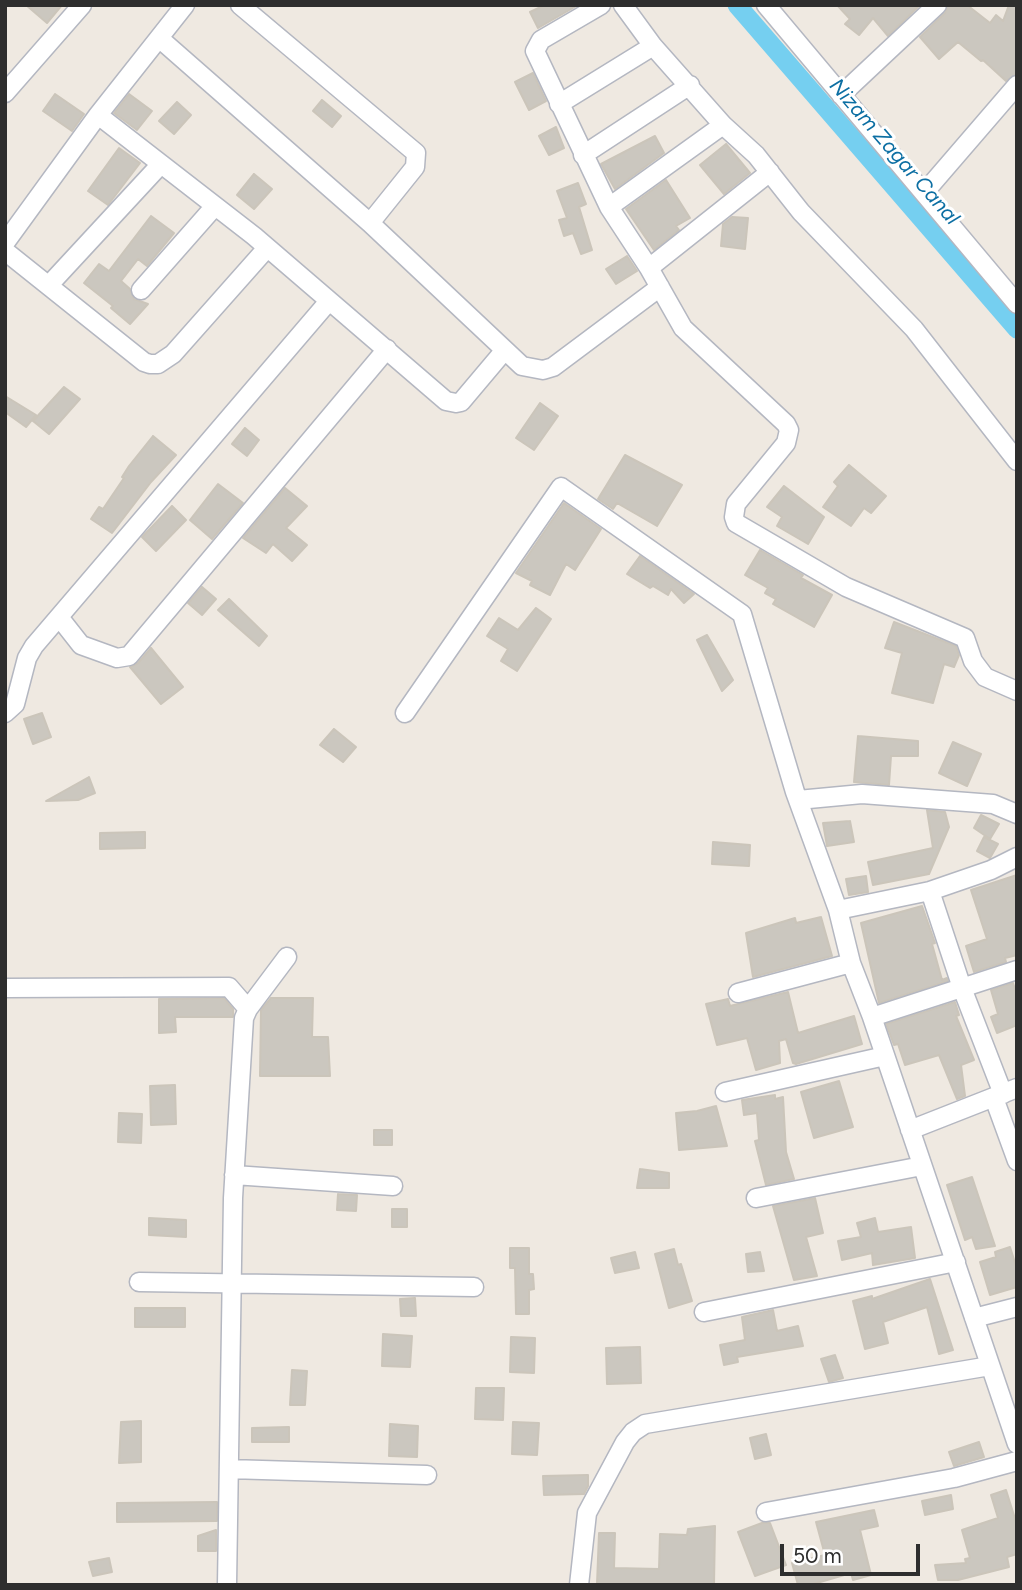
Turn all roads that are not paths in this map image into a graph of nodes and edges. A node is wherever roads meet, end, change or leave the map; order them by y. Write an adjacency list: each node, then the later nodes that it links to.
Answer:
1 (82, 5): 12 (street)
2 (185, 5): 8 (street)
3 (240, 5): 23 (street)
4 (601, 5): 14 (street)
5 (623, 5): 9 (street)
6 (766, 5): 13 (street)
7 (937, 5): 13 (street)
8 (159, 38): 15 (street); 23 (street)
9 (653, 46): 10 (street); 14 (street)
10 (690, 85): 16 (street); 17 (street)
11 (1017, 85): 20 (street)
12 (5, 93)
13 (841, 95): 20 (street)
14 (559, 104): 17 (street)
15 (98, 115): 18 (street); 24 (street)
16 (723, 125): 19 (street); 22 (street)
17 (583, 155): 22 (street)
18 (161, 164): 21 (street); 28 (street)
19 (770, 172): 27 (street); 35 (street)
20 (924, 193): 32 (street)
21 (215, 206): 25 (street); 30 (street)
22 (609, 208): 27 (street)
23 (370, 223): 34 (street)
24 (5, 243)
25 (267, 248): 28 (street); 31 (street)
26 (5, 251): 28 (street)
27 (649, 268): 29 (street)
28 (49, 285)
29 (660, 287): 34 (street); 37 (street)
30 (141, 290)
31 (329, 301): 33 (street); 36 (street)
32 (1017, 304)
33 (387, 349): 34 (street); 36 (street)
34 (504, 351)
35 (1017, 461)
36 (59, 617): 38 (street)
37 (1017, 691)
38 (5, 713)
39 (405, 713): 40 (street)
40 (798, 800): 41 (street); 44 (street)
41 (1017, 814)
42 (1017, 857): 43 (street)
43 (930, 891): 44 (street); 49 (street)
44 (838, 910): 46 (street)
45 (287, 957): 51 (street)
46 (851, 963): 50 (street); 52 (street)
47 (1017, 970): 49 (street)
48 (5, 988): 51 (street)
49 (962, 988): 52 (street); 55 (street)
50 (738, 993)
51 (248, 1009): 59 (street)
52 (872, 1017): 53 (street)
53 (885, 1056): 54 (street); 56 (street)
54 (725, 1092)
55 (1005, 1093): 56 (street); 57 (street)
56 (910, 1130): 58 (street)
57 (1017, 1161)
58 (922, 1166): 61 (street); 62 (street)
59 (234, 1175): 60 (street); 64 (street)
60 (393, 1186)
61 (756, 1198)
62 (956, 1262): 67 (street); 68 (street)
63 (139, 1282): 64 (street)
64 (232, 1284): 65 (street); 72 (street)
65 (474, 1287)
66 (1017, 1307): 68 (street)
67 (704, 1312)
68 (974, 1318): 69 (street)
69 (990, 1366): 70 (street); 76 (street)
70 (1017, 1444)
71 (1017, 1461): 74 (street)
72 (229, 1469): 73 (street); 75 (street)
73 (427, 1475)
74 (766, 1512)
75 (228, 1585)
76 (579, 1585)

